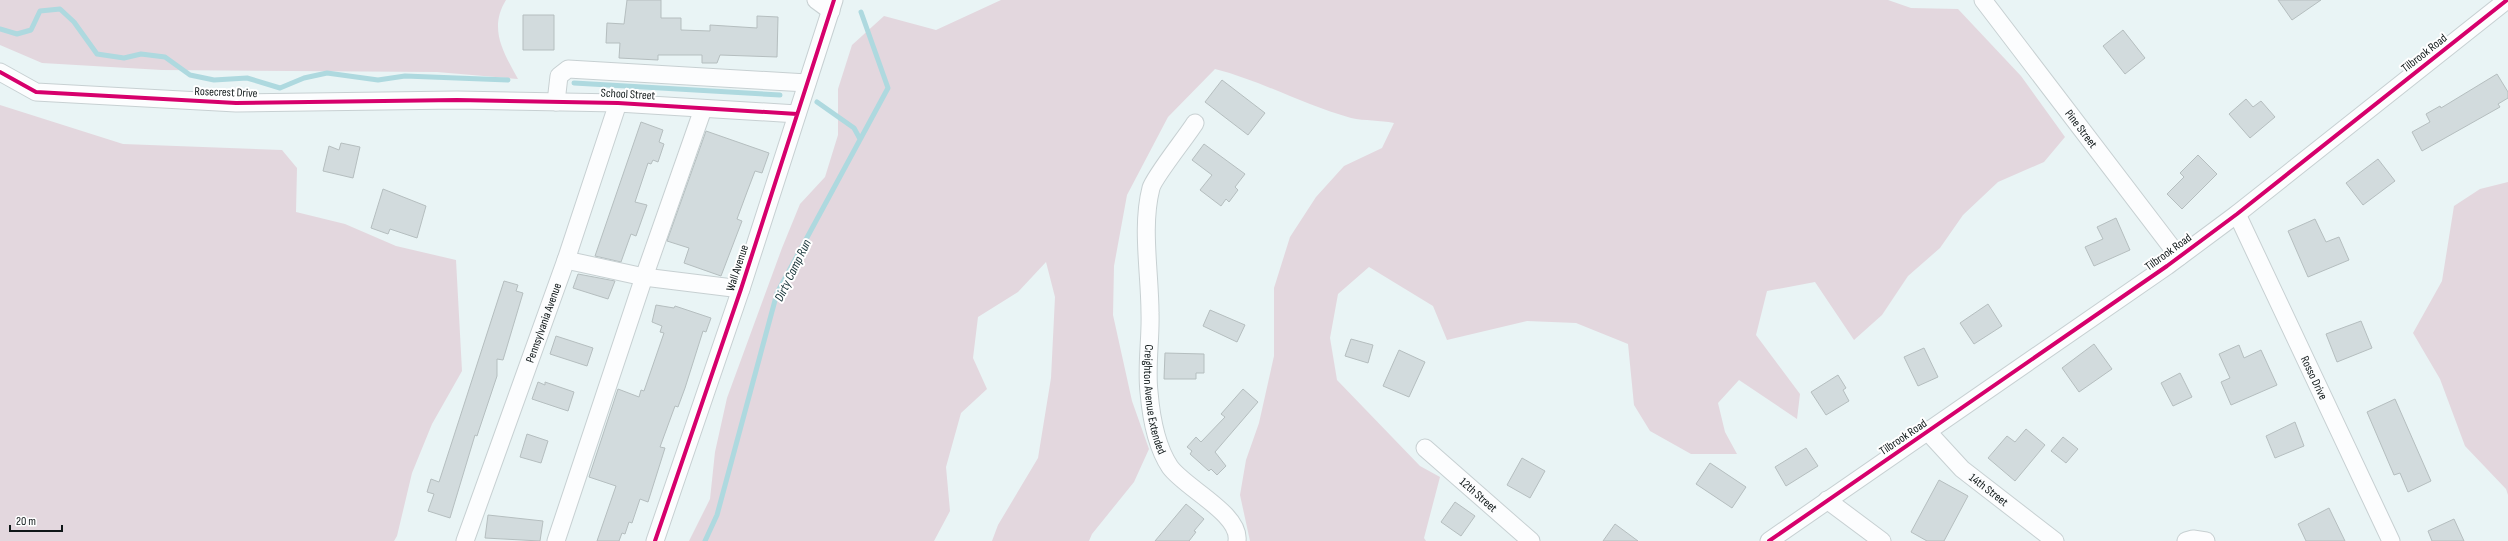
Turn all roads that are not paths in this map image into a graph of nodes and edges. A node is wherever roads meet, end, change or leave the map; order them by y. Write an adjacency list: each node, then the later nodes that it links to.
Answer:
1 (816, 0): 4 (street)
2 (1983, 0): 14 (street, Pine Street)
3 (2506, 0): 13 (street, Tilbrook Road)
4 (833, 6): 6 (street, Wall Avenue)
5 (0, 72): 7 (street, Rosecrest Drive)
6 (807, 83): 8 (street); 11 (street, Wall Avenue)
7 (457, 100): 8 (street, School Street)
8 (556, 102): 9 (street, School Street)
9 (618, 102): 10 (street, School Street); 15 (street, Pennsylvania Avenue)
10 (703, 109): 11 (street, School Street); 16 (street)
11 (797, 114): 17 (street, Wall Avenue)
12 (1195, 123): 24 (street, Creighton Avenue Extended)
13 (2237, 214): 14 (street, Tilbrook Road); 31 (street, Rosso Drive)
14 (2179, 257): 18 (street, Tilbrook Road)
15 (566, 260): 16 (street); 21 (street, Pennsylvania Avenue)
16 (644, 277): 17 (street); 22 (street)
17 (741, 289): 23 (street, Wall Avenue)
18 (1928, 432): 20 (street, Tilbrook Road); 28 (street, 14th Street)
19 (1425, 448): 25 (street, 12th Street)
20 (1827, 500): 26 (street, Tilbrook Road); 27 (street)
21 (465, 541)
22 (556, 541)
23 (655, 541)
24 (1238, 541)
25 (1531, 541)
26 (1769, 541)
27 (1882, 541)
28 (2055, 541)
29 (2186, 541): 30 (street)
30 (2206, 541)
31 (2391, 541)

